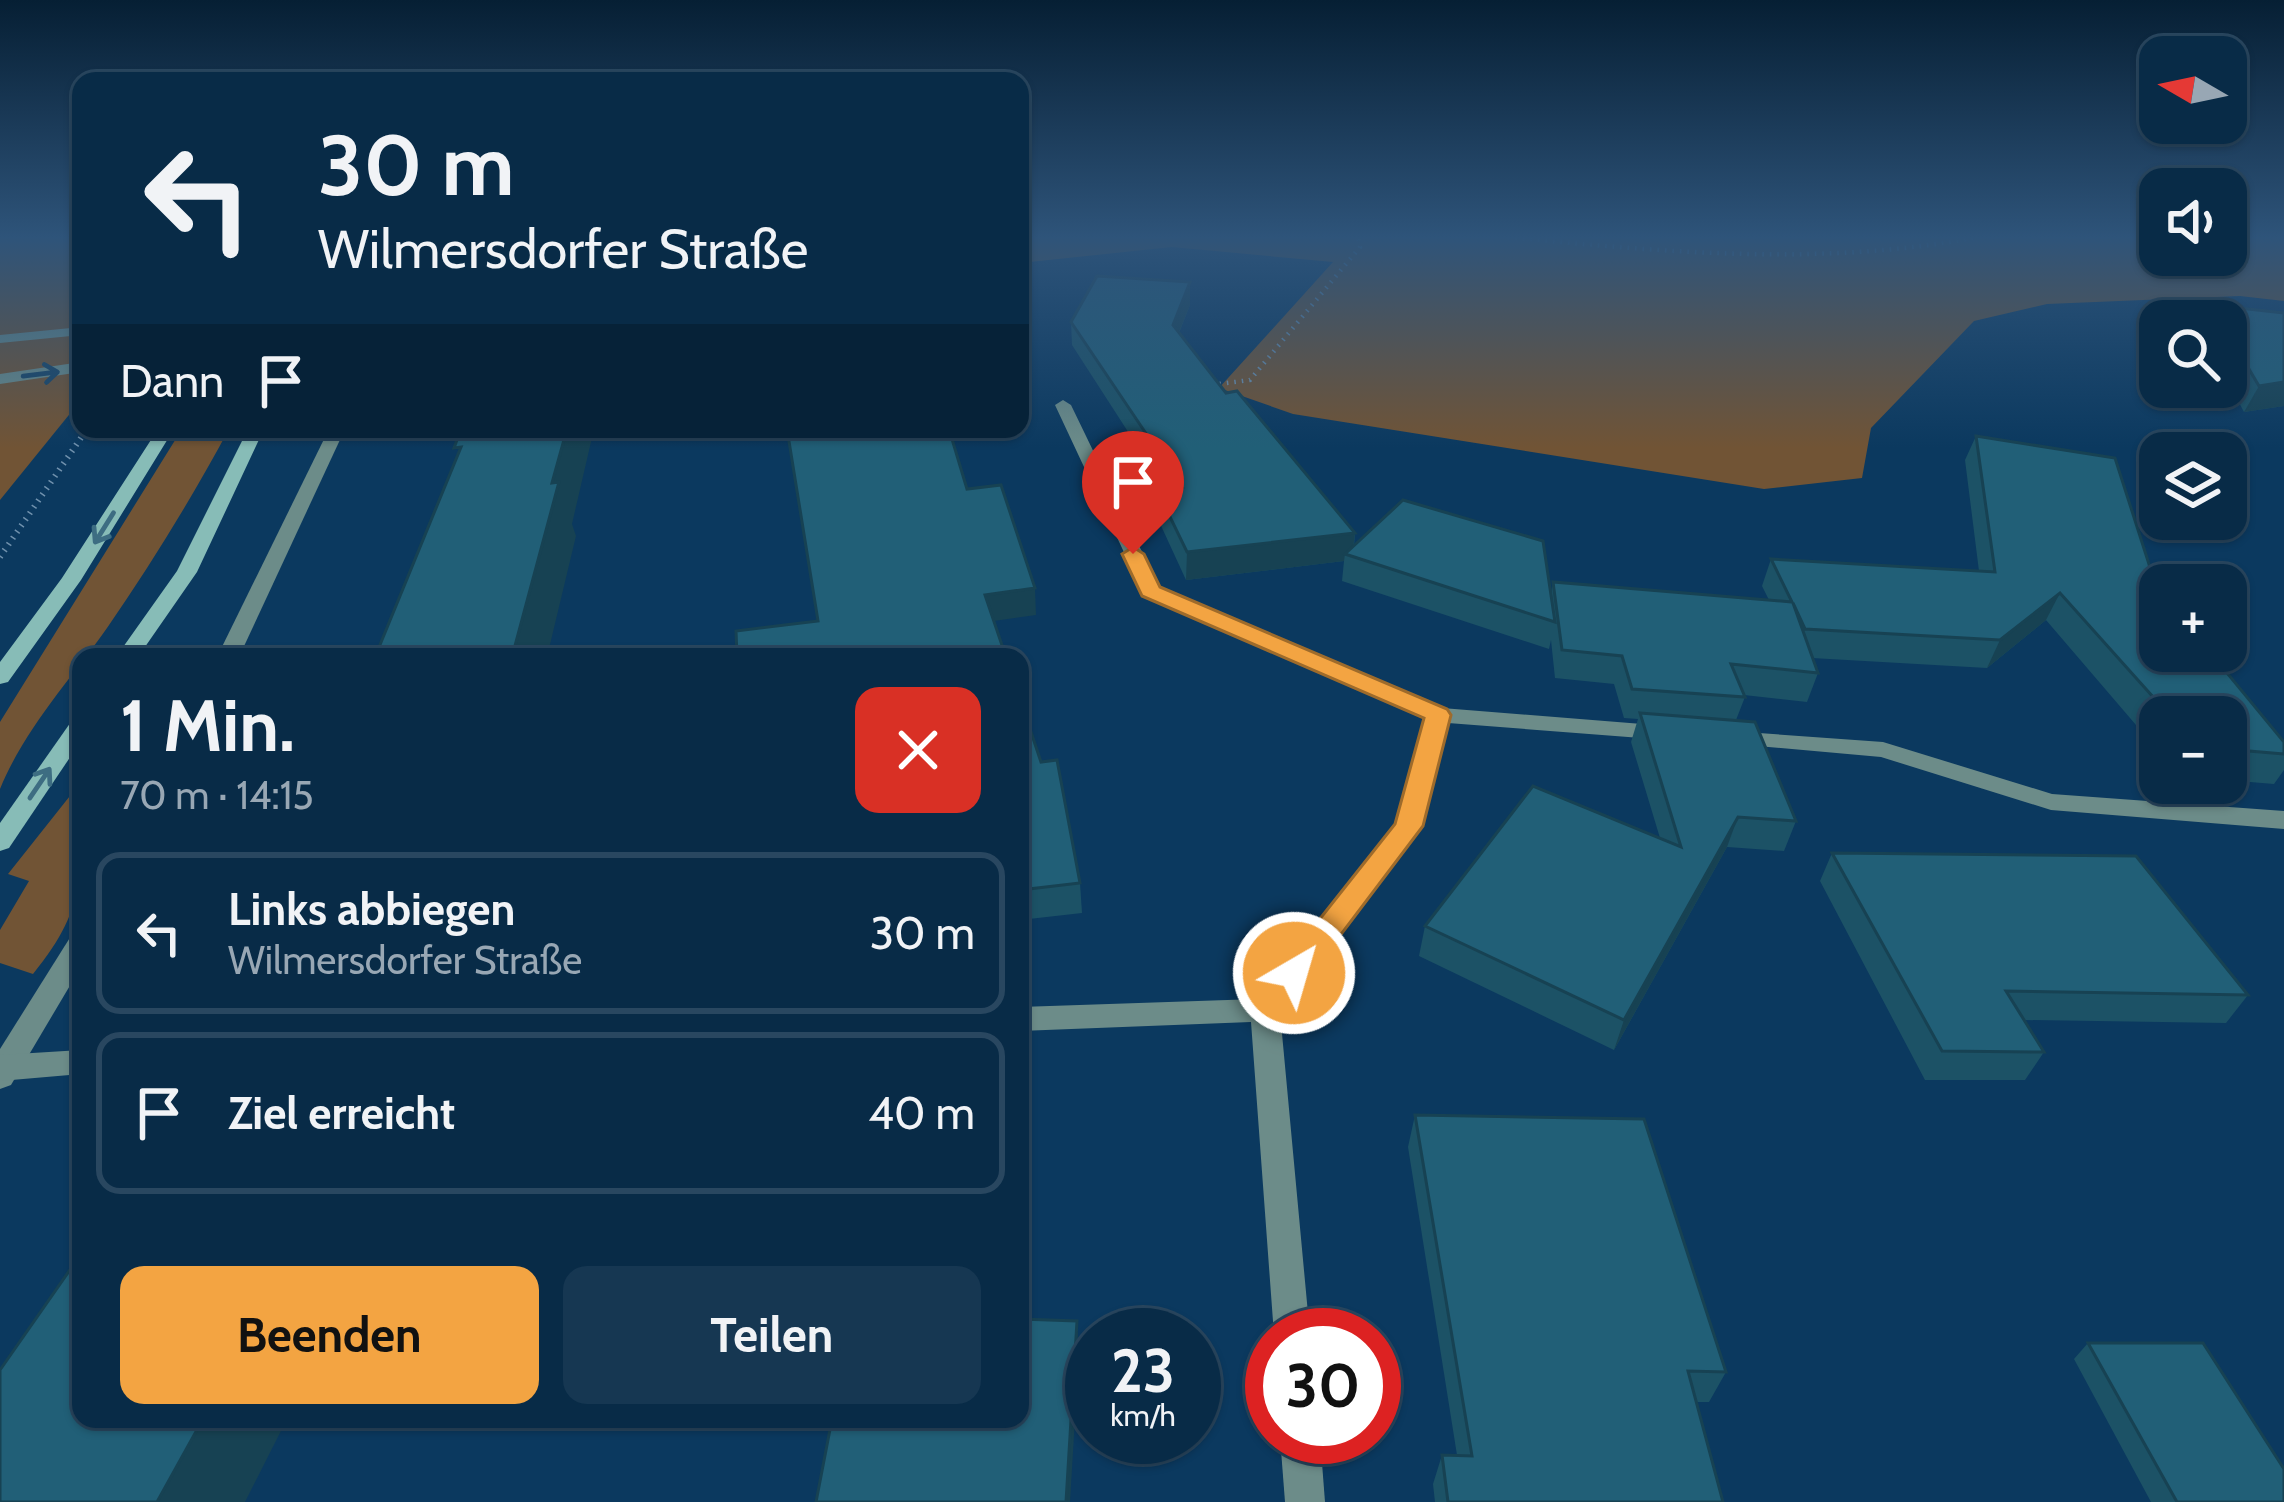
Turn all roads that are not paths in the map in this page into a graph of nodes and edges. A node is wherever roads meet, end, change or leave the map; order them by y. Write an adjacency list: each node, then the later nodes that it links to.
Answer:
1 (72, 332): 2 (street)
2 (0, 339)
3 (72, 368): 4 (street, one-way to 3)
4 (0, 379)
5 (1063, 405): 12 (street)
6 (160, 438): 11 (street, one-way to 11)
7 (252, 438): 9 (street)
8 (331, 438): 10 (street)
9 (133, 648)
10 (232, 648)
11 (0, 677)
12 (1438, 715): 14 (street); 17 (street)
13 (72, 737): 15 (street, one-way to 13)
14 (2284, 820)
15 (0, 842)
16 (72, 957): 20 (street)
17 (1265, 1010): 18 (street); 21 (street)
18 (1029, 1019)
19 (72, 1063): 20 (street)
20 (2, 1070)
21 (1290, 1308)
22 (1302, 1464): 23 (street)
23 (1305, 1502)

